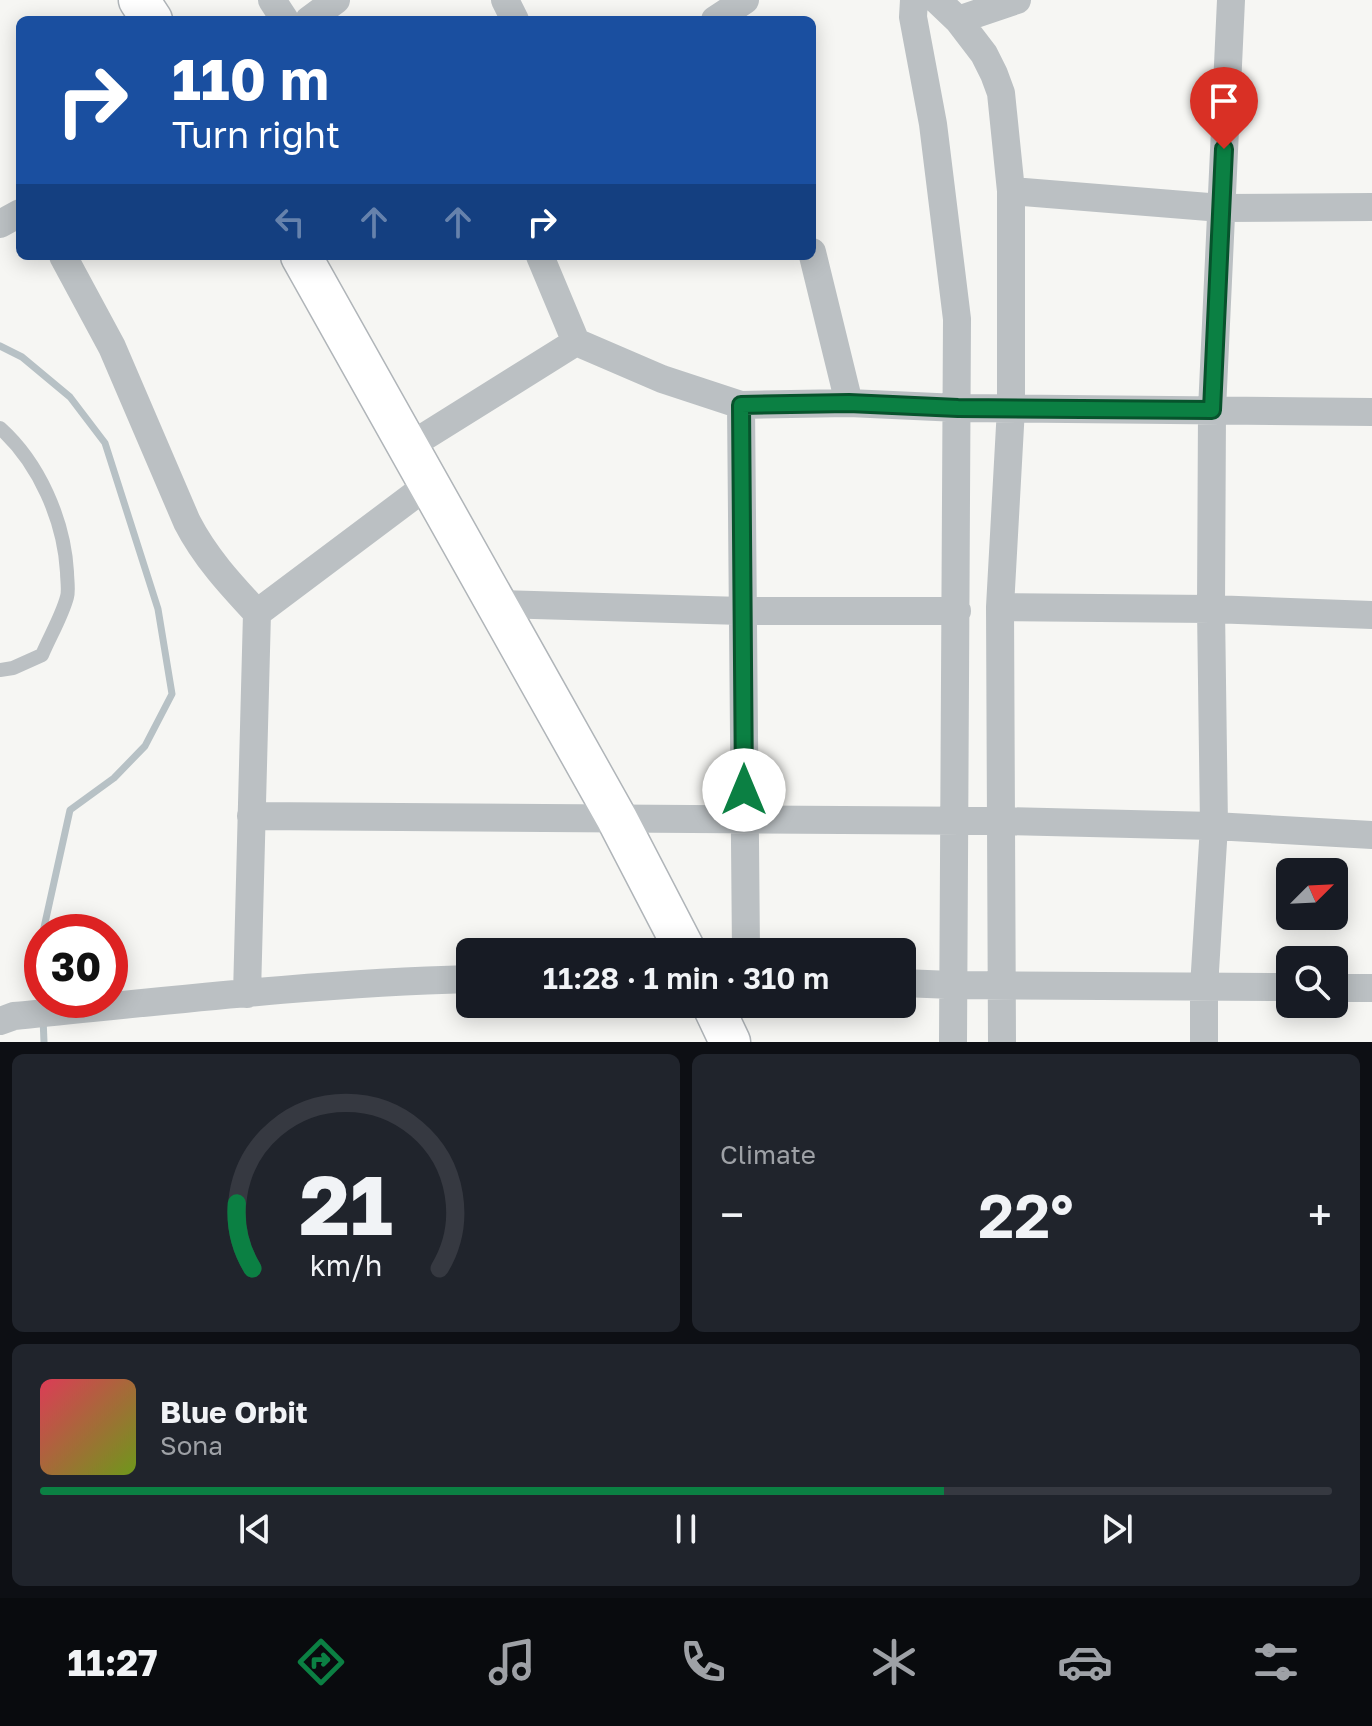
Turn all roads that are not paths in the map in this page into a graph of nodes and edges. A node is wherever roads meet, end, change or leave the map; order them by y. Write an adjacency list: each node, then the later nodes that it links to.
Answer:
1 (336, 0): 7 (street)
2 (914, 0): 20 (street)
3 (937, 0): 9 (street)
4 (1017, 0): 9 (street)
5 (1231, 0): 12 (street)
6 (745, 7): 8 (street)
7 (314, 16)
8 (724, 16)
9 (958, 20): 10 (street)
10 (1011, 191): 12 (street); 21 (street)
11 (1372, 207): 12 (street)
12 (1221, 208): 22 (street)
13 (65, 260): 32 (street)
14 (312, 260): 25 (main road)
15 (542, 260): 17 (street)
16 (814, 260): 18 (street)
17 (576, 342): 19 (street); 25 (street)
18 (849, 403): 19 (street); 20 (street)
19 (741, 405): 30 (street)
20 (958, 408): 21 (street); 31 (street)
21 (1011, 408): 22 (street); 28 (street)
22 (1212, 410): 23 (street); 29 (street)
23 (1372, 412)
24 (0, 428): 34 (lane)
25 (408, 447): 26 (main road)
26 (429, 484): 27 (main road); 32 (street)
27 (496, 604): 30 (street); 36 (main road)
28 (1000, 607): 29 (street); 39 (street)
29 (1211, 609): 33 (street); 40 (street)
30 (742, 611): 31 (street); 37 (street)
31 (957, 611): 38 (street)
32 (257, 613): 35 (street)
33 (1372, 615)
34 (0, 670)
35 (251, 816): 36 (street); 52 (street)
36 (617, 819): 37 (street); 42 (main road)
37 (744, 820): 38 (street); 43 (street)
38 (956, 821): 39 (street); 46 (street)
39 (1002, 821): 40 (street); 47 (street)
40 (1214, 826): 41 (street); 48 (street)
41 (1372, 835)
42 (679, 938)
43 (746, 938)
44 (456, 979): 52 (street)
45 (916, 984): 46 (street)
46 (952, 985): 47 (street); 56 (street)
47 (1003, 985): 48 (street); 57 (street)
48 (1204, 987): 49 (street); 58 (street)
49 (1276, 987)
50 (1348, 988): 51 (street)
51 (1372, 988)
52 (247, 994): 54 (street)
53 (719, 1018): 55 (main road)
54 (0, 1021)
55 (730, 1042)
56 (953, 1042)
57 (1002, 1042)
58 (1204, 1042)

